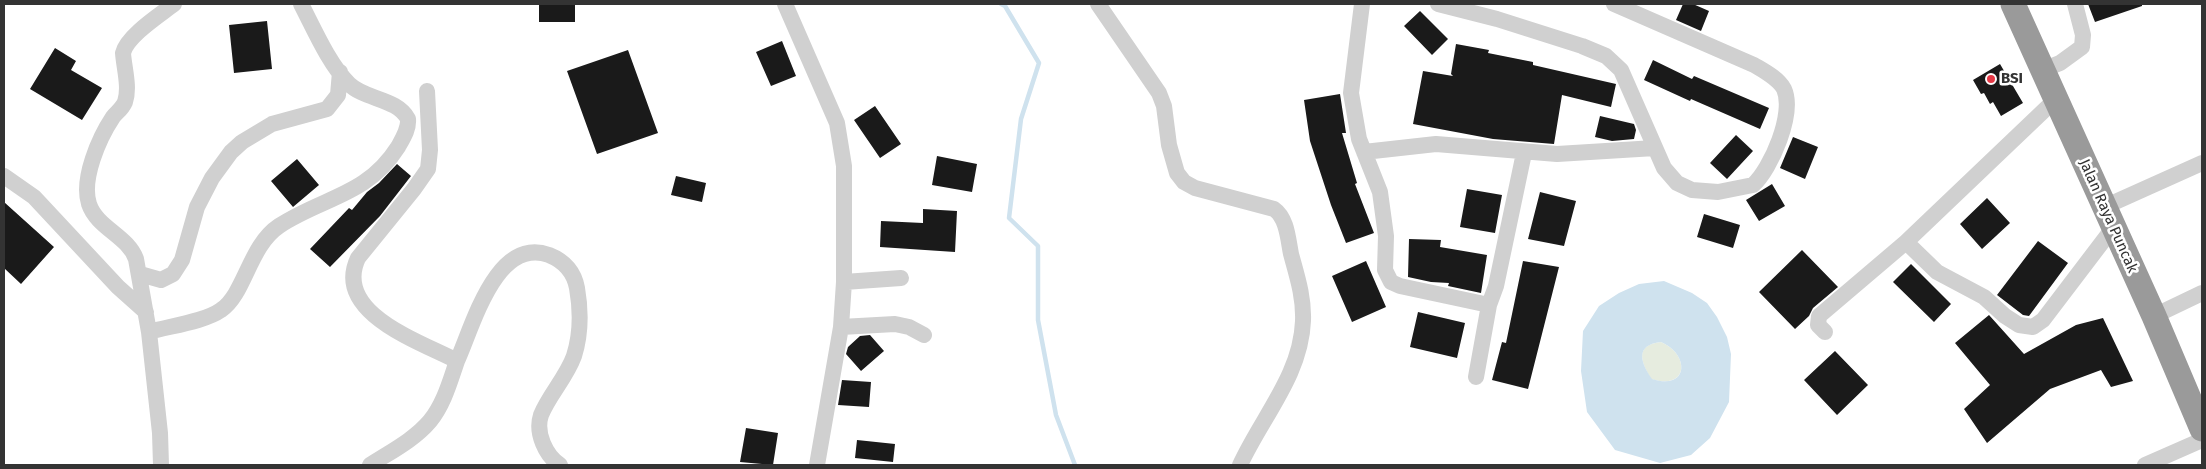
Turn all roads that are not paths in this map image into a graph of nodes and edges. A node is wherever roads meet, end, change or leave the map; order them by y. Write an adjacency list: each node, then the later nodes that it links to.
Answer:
1 (174, 4): 21 (street)
2 (301, 4): 11 (street)
3 (785, 4): 23 (street)
4 (1098, 4): 40 (street)
5 (1362, 4): 15 (street)
6 (1438, 4): 14 (street)
7 (1614, 4): 14 (street)
8 (2013, 4): 10 (highway, Jalan Raya Puncak)
9 (2076, 4): 10 (street)
10 (2042, 70): 13 (highway, Jalan Raya Puncak)
11 (340, 72): 21 (street); 29 (street)
12 (427, 91): 32 (street)
13 (2056, 99): 19 (highway, Jalan Raya Puncak); 20 (street)
14 (1655, 148): 16 (street)
15 (1364, 152): 16 (street); 25 (street)
16 (1524, 152): 25 (street)
17 (2202, 163): 19 (street)
18 (4, 176): 26 (street)
19 (2108, 217): 20 (street); 27 (highway, Jalan Raya Puncak)
20 (1906, 242): 30 (street)
21 (140, 274): 26 (street)
22 (901, 278): 23 (street)
23 (844, 282): 28 (street)
24 (2202, 293): 27 (street)
25 (1489, 305): 33 (street)
26 (146, 312): 29 (street)
27 (2154, 316): 34 (highway, Jalan Raya Puncak)
28 (841, 327): 31 (street); 39 (street)
29 (148, 332): 36 (street)
30 (1825, 332)
31 (924, 335)
32 (457, 361): 37 (street); 38 (street)
33 (1476, 378)
34 (2202, 429)
35 (2202, 440): 41 (street)
36 (161, 465)
37 (370, 465)
38 (560, 465)
39 (818, 465)
40 (1240, 465)
41 (2145, 465)

